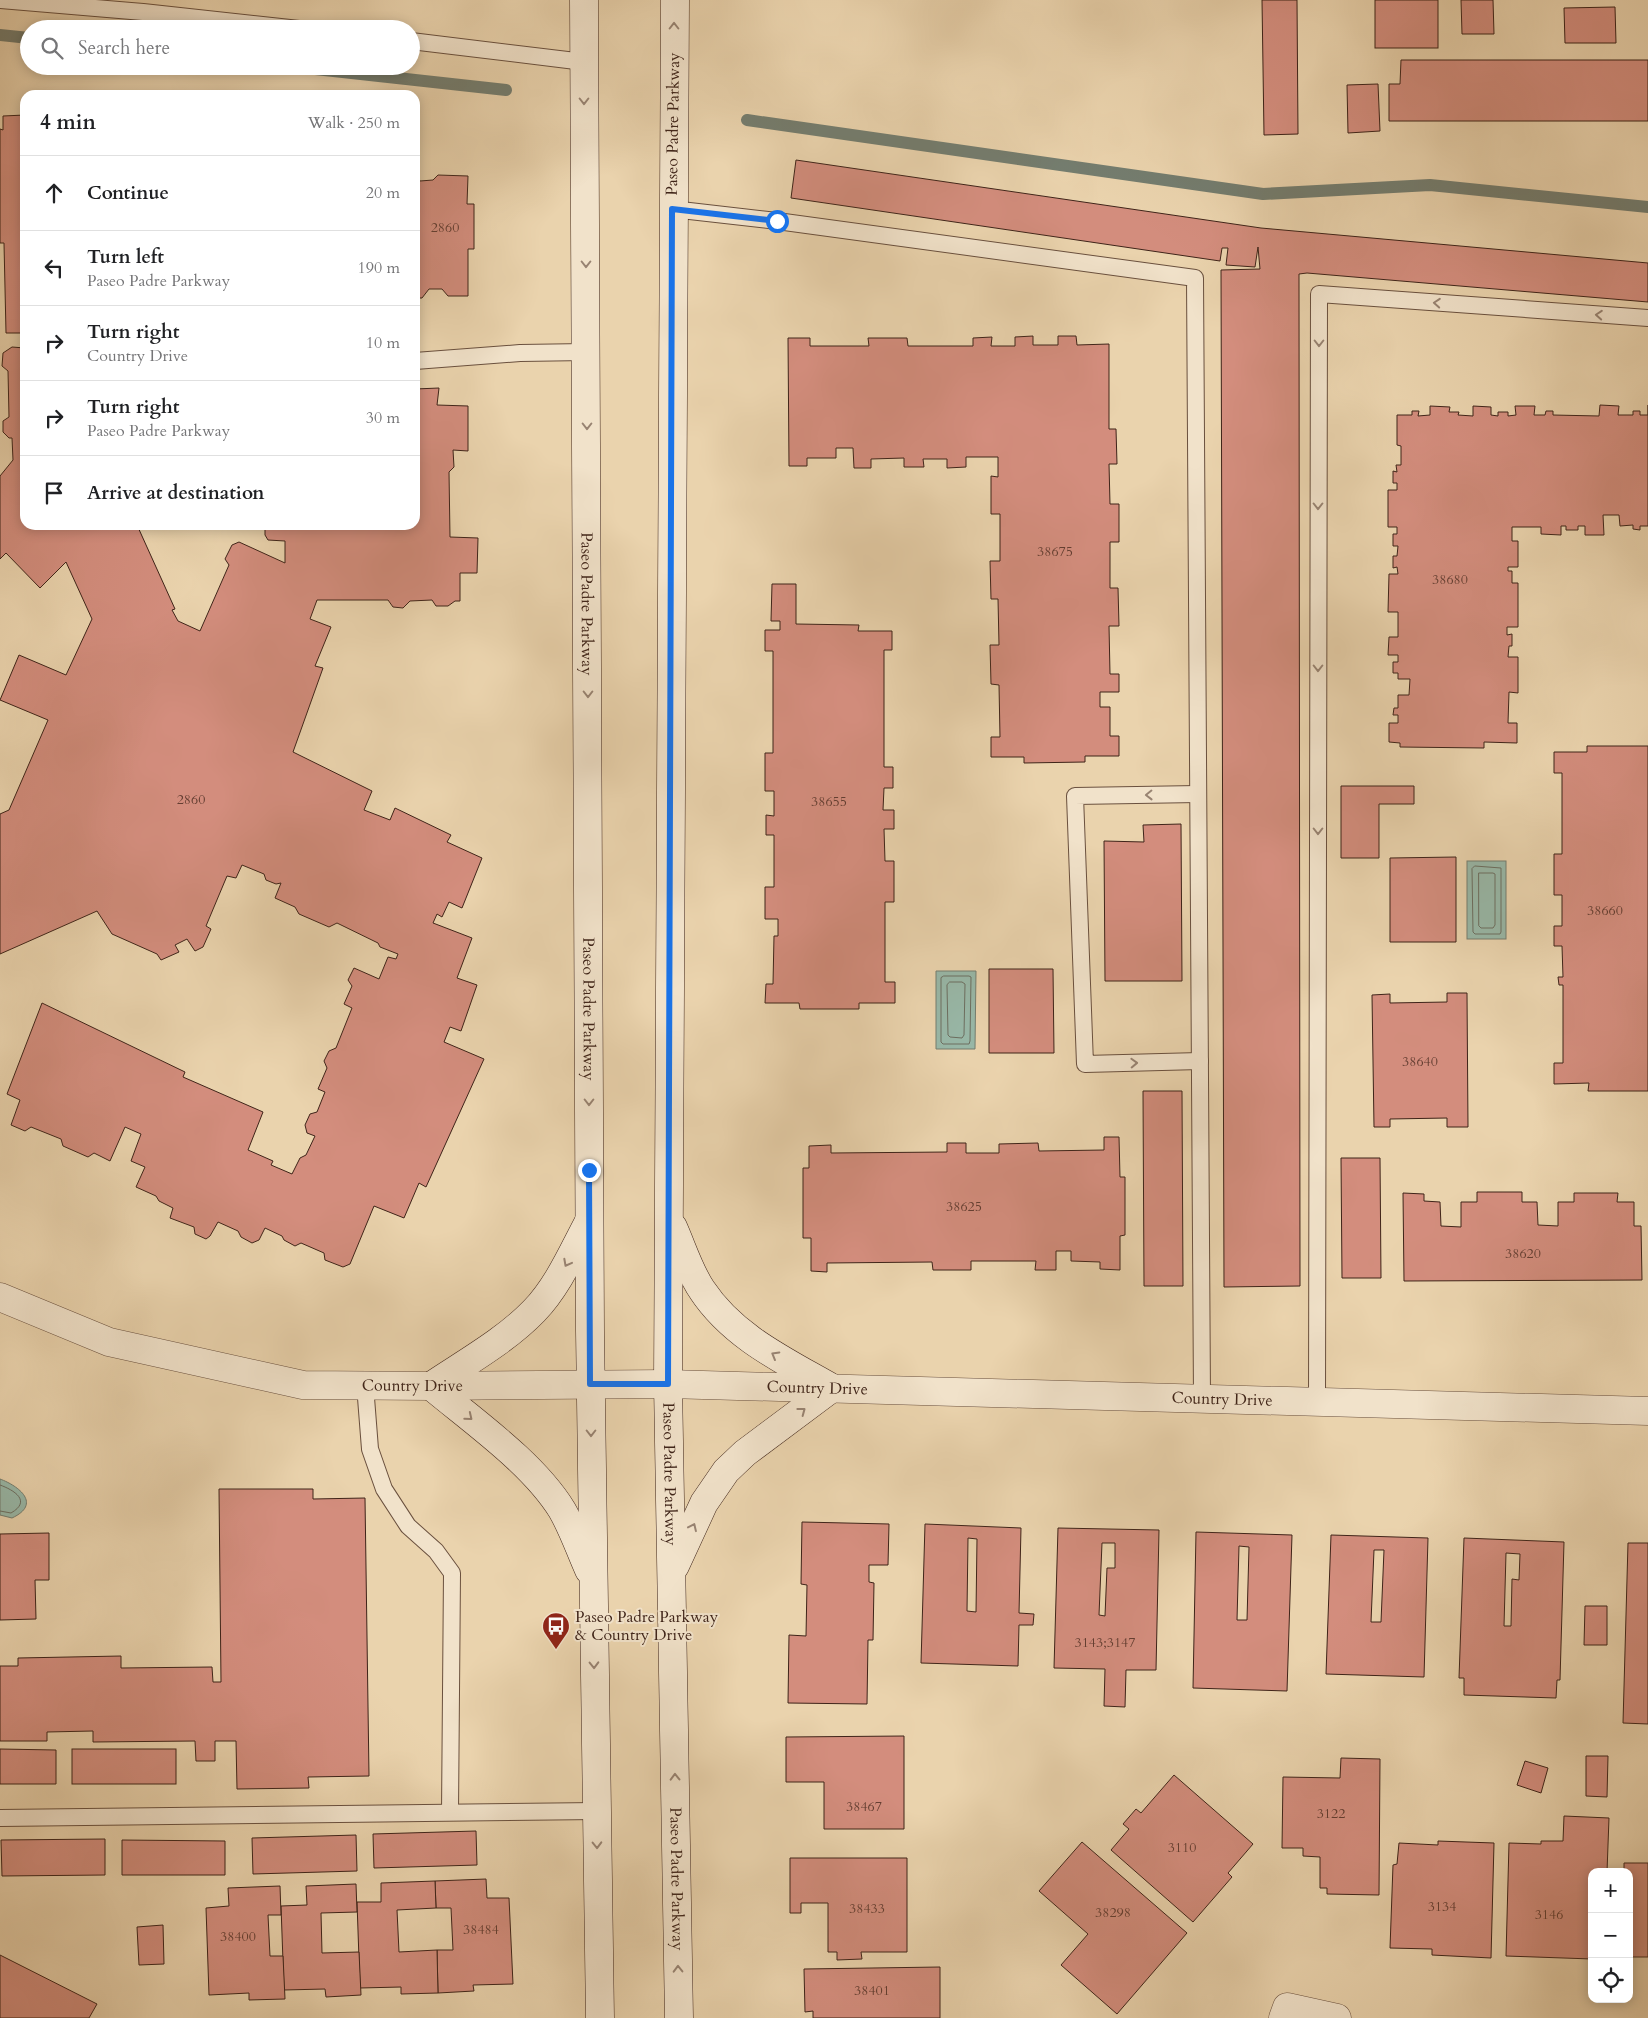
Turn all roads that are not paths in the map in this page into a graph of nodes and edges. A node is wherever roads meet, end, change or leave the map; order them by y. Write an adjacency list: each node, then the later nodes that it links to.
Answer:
1 (0, 0): 4 (lane)
2 (584, 0): 6 (main road, Paseo Padre Parkway)
3 (674, 0): 7 (main road, Paseo Padre Parkway, one-way to 3)
4 (216, 20)
5 (420, 42): 6 (lane)
6 (584, 62): 9 (main road, Paseo Padre Parkway, one-way to 9)
7 (672, 209): 11 (lane); 13 (main road, Paseo Padre Parkway)
8 (1648, 318): 22 (lane, one-way to 22)
9 (586, 352): 10 (lane); 14 (main road, Paseo Padre Parkway, one-way to 14)
10 (420, 361)
11 (1198, 794): 12 (lane); 12 (lane, one-way to 12)
12 (1200, 1061): 21 (lane)
13 (669, 1219): 17 (main road, Paseo Padre Parkway); 20 (main road, one-way to 13)
14 (590, 1220): 16 (main road, Paseo Padre Parkway); 19 (main road, one-way to 19)
15 (0, 1297): 18 (main road, Country Drive)
16 (590, 1384): 17 (main road, Country Drive); 19 (main road, Country Drive); 25 (main road, Paseo Padre Parkway, one-way to 25)
17 (668, 1384): 20 (main road, Country Drive); 24 (main road, Paseo Padre Parkway)
18 (365, 1385): 19 (main road, Country Drive); 27 (lane)
19 (432, 1386): 25 (main road, one-way to 25)
20 (832, 1388): 21 (main road, Country Drive); 24 (main road, one-way to 20)
21 (1202, 1398): 22 (main road, Country Drive)
22 (1317, 1402): 23 (main road, Country Drive)
23 (1648, 1411)
24 (672, 1572): 31 (main road, Paseo Padre Parkway, one-way to 24)
25 (593, 1578): 26 (main road, Paseo Padre Parkway, one-way to 26)
26 (597, 1811): 27 (lane); 30 (main road, Paseo Padre Parkway, one-way to 30)
27 (450, 1812): 28 (lane)
28 (0, 1818)
29 (1285, 2013): 32 (main road)
30 (600, 2018)
31 (678, 2018)
32 (1337, 2018)

